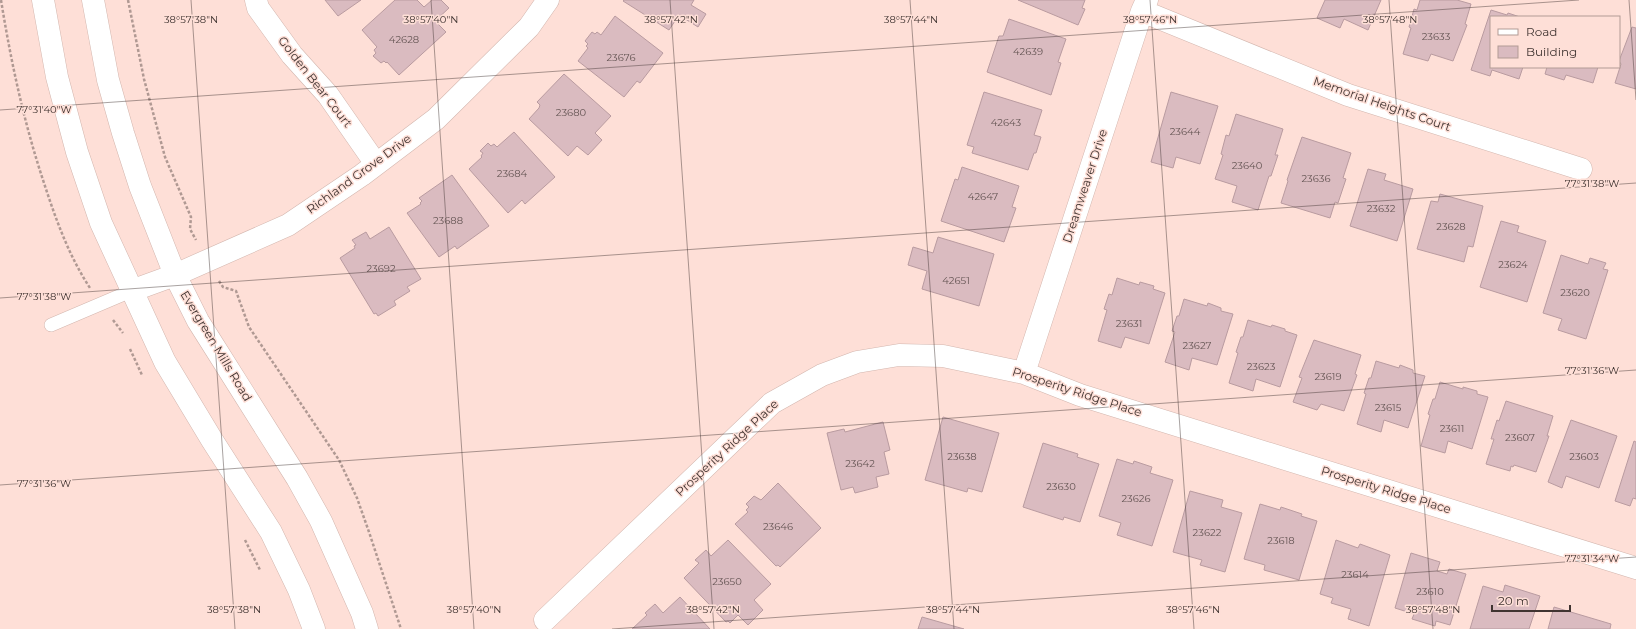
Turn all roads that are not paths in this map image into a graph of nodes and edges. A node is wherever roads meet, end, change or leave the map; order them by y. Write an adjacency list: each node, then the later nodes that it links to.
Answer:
1 (43, 0): 9 (street)
2 (92, 0): 8 (street, Evergreen Mills Road)
3 (256, 0): 6 (street, Golden Bear Court)
4 (548, 0): 6 (street, Richland Grove Drive)
5 (1145, 5): 7 (street, Memorial Heights Court); 11 (street, Dreamweaver Drive)
6 (376, 164): 8 (street, Richland Grove Drive)
7 (1581, 169)
8 (175, 275): 9 (street, Richland Grove Drive); 15 (street, Evergreen Mills Road)
9 (131, 292): 10 (lane); 14 (street)
10 (51, 325)
11 (1024, 373): 12 (street, Prosperity Ridge Place); 13 (street, Prosperity Ridge Place)
12 (1636, 568)
13 (545, 620)
14 (314, 629)
15 (367, 629)

